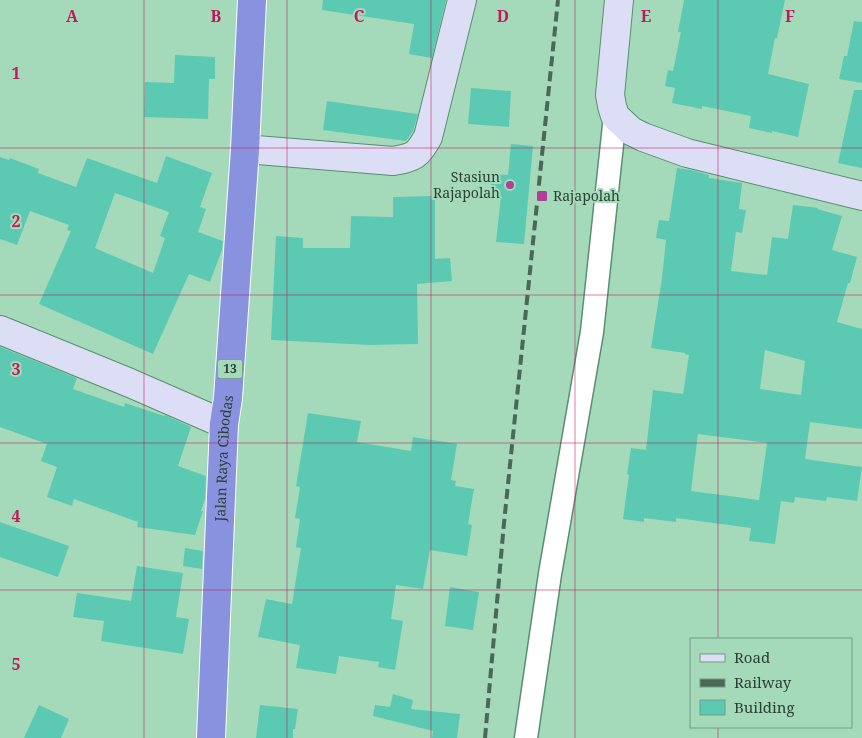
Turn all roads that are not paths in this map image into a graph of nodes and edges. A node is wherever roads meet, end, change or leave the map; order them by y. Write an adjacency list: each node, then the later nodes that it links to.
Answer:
1 (252, 0): 5 (highway, Jalan Raya Cibodas / 13)
2 (462, 0): 5 (main road)
3 (619, 0): 4 (main road)
4 (616, 116): 6 (main road); 10 (street)
5 (245, 149): 8 (highway, Jalan Raya Cibodas / 13)
6 (862, 196)
7 (0, 330): 8 (main road)
8 (224, 424): 9 (highway, Jalan Raya Cibodas / 13)
9 (211, 738)
10 (526, 738)

